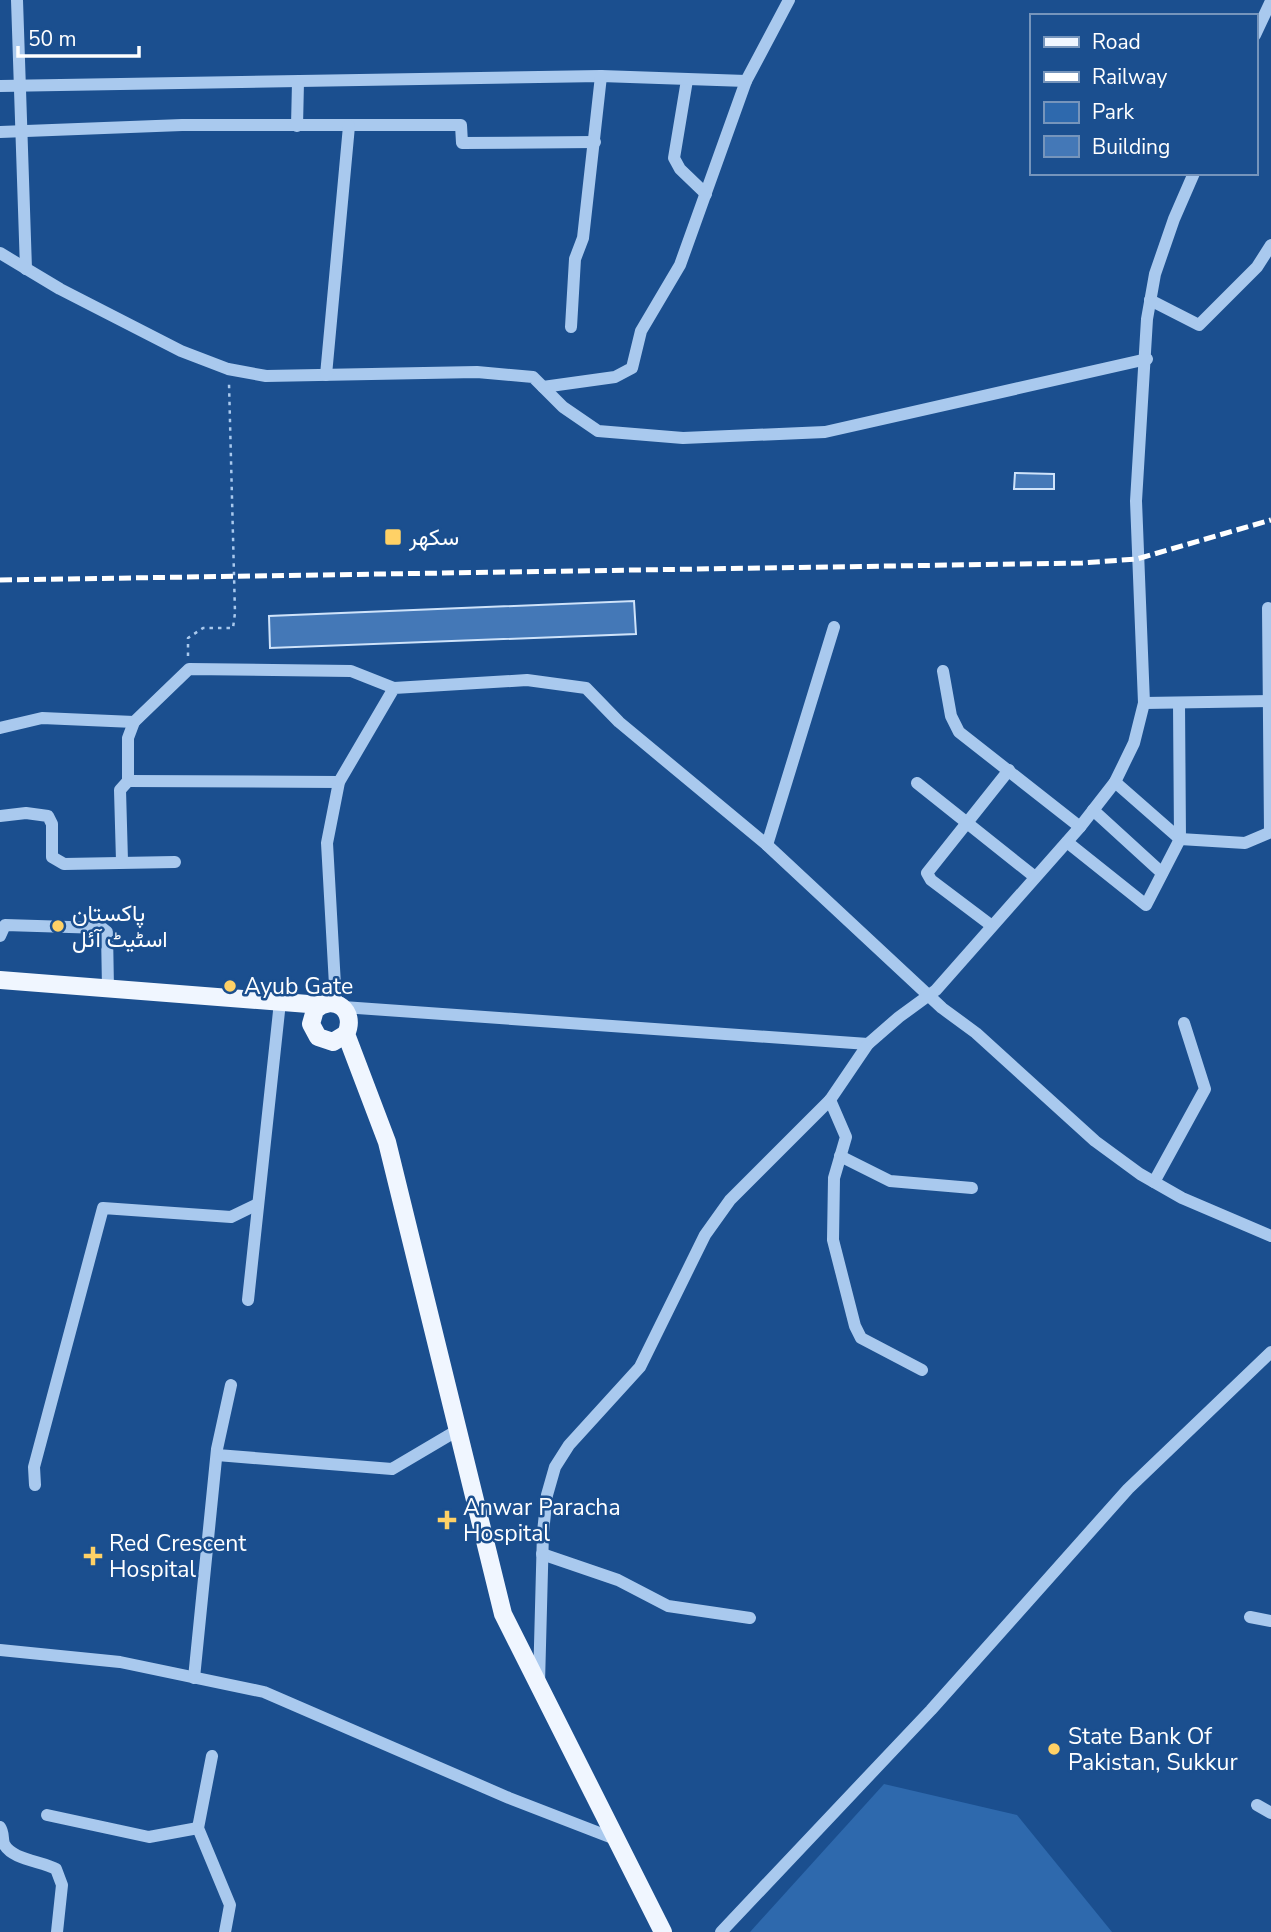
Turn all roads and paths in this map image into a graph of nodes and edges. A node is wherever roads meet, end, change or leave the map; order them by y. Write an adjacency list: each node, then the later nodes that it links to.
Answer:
1 (17, 0): 10 (street)
2 (789, 0): 7 (street)
3 (1271, 1): 4 (street)
4 (1257, 31)
5 (601, 75): 6 (street); 8 (street); 15 (street)
6 (687, 80): 7 (street); 17 (street)
7 (746, 81): 17 (street)
8 (298, 82): 10 (street); 11 (street)
9 (0, 86): 10 (street)
10 (20, 86): 14 (street)
11 (297, 126): 12 (street); 14 (street)
12 (349, 127): 15 (street); 24 (street)
13 (0, 132): 14 (street)
14 (21, 132): 20 (street)
15 (595, 142): 22 (street)
16 (1193, 175): 21 (street)
17 (706, 194): 26 (street)
18 (1271, 245): 21 (street)
19 (0, 254): 20 (street)
20 (26, 269): 24 (street)
21 (1150, 300): 23 (street)
22 (571, 327)
23 (1147, 359): 26 (street); 33 (street)
24 (326, 375): 26 (street)
25 (230, 387): 29 (path)
26 (543, 387)
27 (1268, 608): 32 (street)
28 (834, 627): 49 (street)
29 (189, 669): 31 (street); 35 (street)
30 (943, 671): 37 (street)
31 (394, 688): 39 (street); 49 (street)
32 (1270, 701): 34 (street); 46 (street)
33 (1144, 703): 34 (street); 40 (street)
34 (1179, 703): 47 (street)
35 (134, 722): 36 (street); 38 (street)
36 (0, 727)
37 (1010, 770): 44 (street); 45 (street)
38 (128, 782): 39 (street); 50 (street)
39 (339, 782): 60 (street)
40 (1115, 782): 42 (street); 47 (street)
41 (917, 783): 44 (street)
42 (1093, 810): 45 (street); 52 (street)
43 (0, 816): 50 (street)
44 (967, 823): 53 (street); 54 (street)
45 (1080, 827): 48 (street)
46 (1271, 832): 47 (street)
47 (1180, 839): 52 (street)
48 (1067, 842): 52 (street); 53 (street)
49 (767, 845): 58 (street)
50 (122, 861): 51 (street)
51 (175, 862)
52 (1161, 873)
53 (1035, 877): 54 (street)
54 (992, 926): 58 (street)
55 (0, 936): 57 (street)
56 (0, 980): 57 (main road)
57 (108, 989): 59 (main road)
58 (929, 994): 63 (street); 66 (street)
59 (280, 1002): 60 (main road); 68 (street)
60 (333, 1005): 62 (main road); 62 (main road); 63 (street)
61 (1184, 1023): 66 (street)
62 (346, 1034): 74 (main road)
63 (869, 1044): 64 (street)
64 (830, 1100): 65 (street); 77 (street)
65 (840, 1156): 67 (street); 72 (street)
66 (1154, 1182): 69 (street)
67 (972, 1188)
68 (258, 1204): 70 (street); 76 (street)
69 (1271, 1236)
70 (248, 1300)
71 (1271, 1352): 94 (street)
72 (922, 1370)
73 (231, 1385): 75 (street)
74 (458, 1430): 75 (street); 83 (main road)
75 (217, 1455): 82 (street)
76 (34, 1485)
77 (542, 1554): 79 (street); 83 (street)
78 (1250, 1617): 80 (street)
79 (750, 1618)
80 (1271, 1621)
81 (0, 1650): 82 (street)
82 (194, 1678): 90 (street)
83 (539, 1690): 90 (main road)
84 (212, 1756): 89 (street)
85 (1257, 1805): 86 (street)
86 (1271, 1813)
87 (47, 1815): 89 (street)
88 (0, 1827): 91 (street)
89 (198, 1828): 92 (street)
90 (615, 1839): 93 (main road)
91 (57, 1932)
92 (225, 1932)
93 (663, 1932)
94 (721, 1932)

